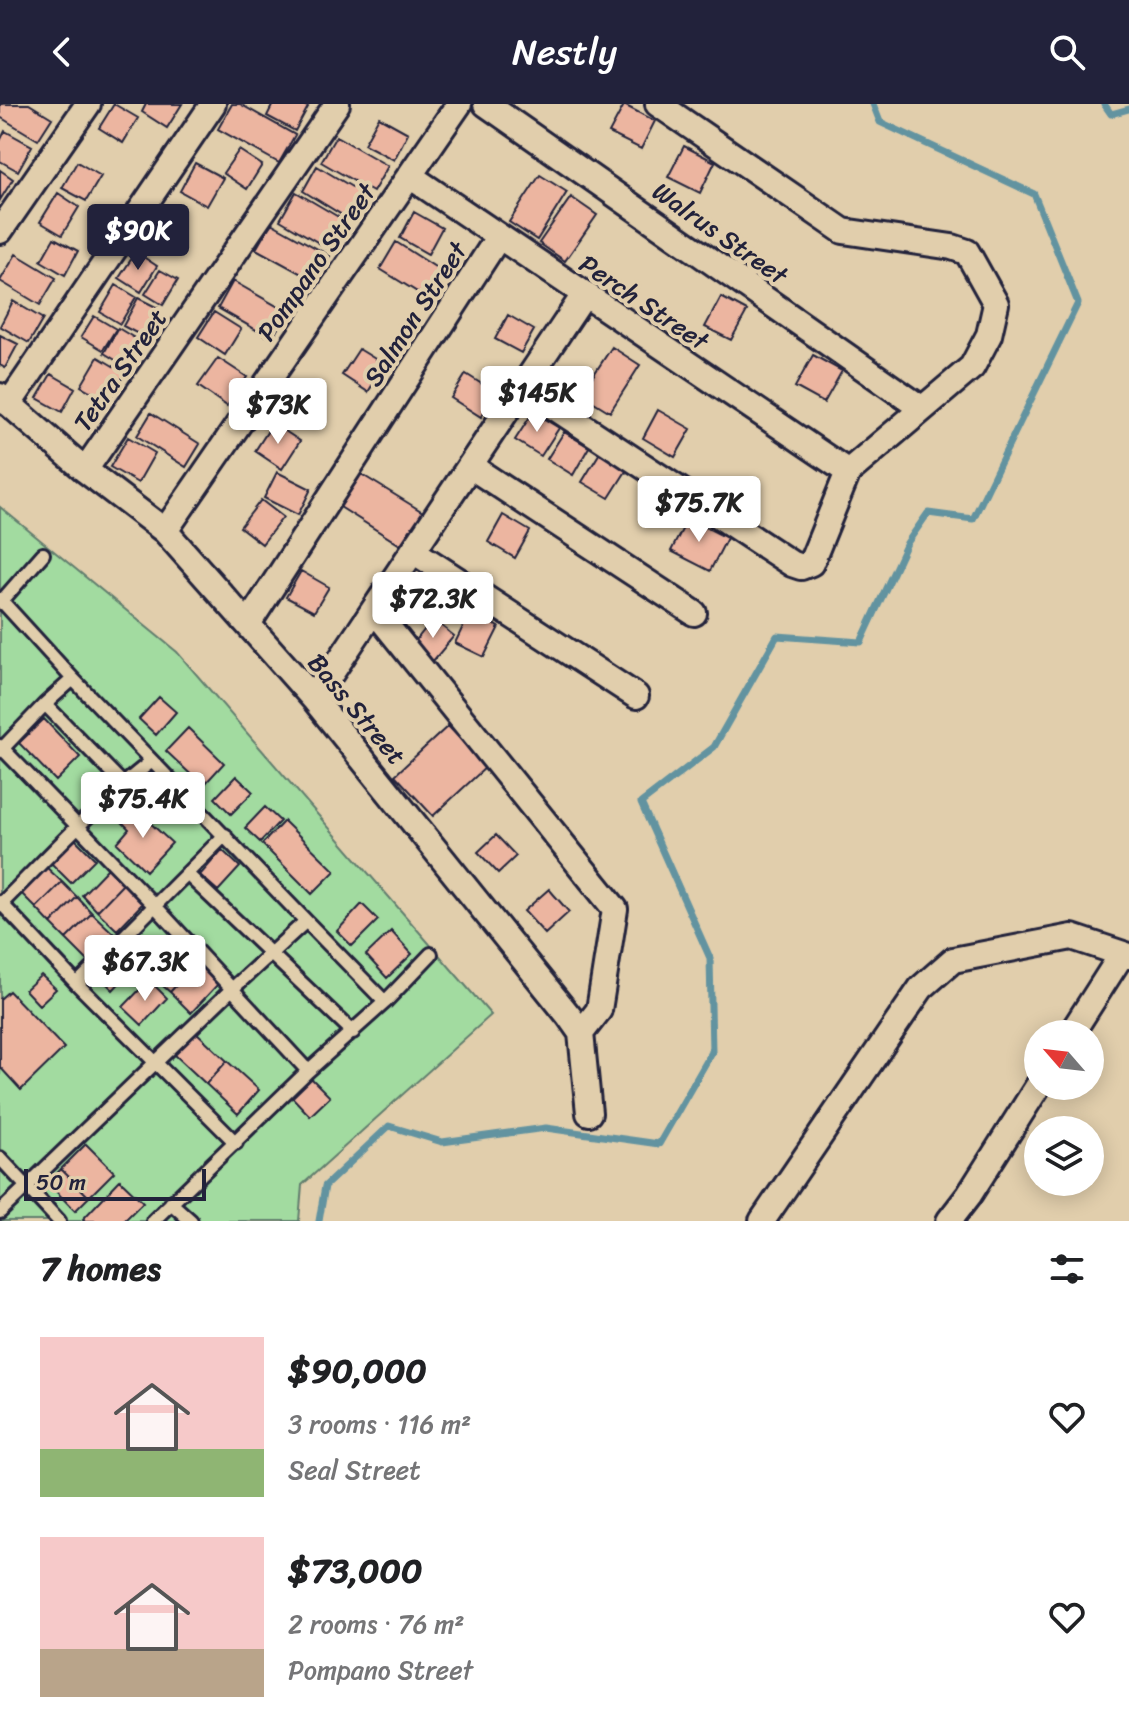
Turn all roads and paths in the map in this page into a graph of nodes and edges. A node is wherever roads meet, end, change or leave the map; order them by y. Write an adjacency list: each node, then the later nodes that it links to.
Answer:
1 (88, 104): 9 (street)
2 (213, 104): 13 (street)
3 (337, 104): 16 (street, Tetra Street)
4 (459, 104): 8 (street, Pompano Street)
5 (486, 104): 14 (street, Walrus Street)
6 (658, 104): 7 (street)
7 (688, 112): 14 (street)
8 (410, 176): 10 (street, Perch Street); 18 (street, Pompano Street)
9 (0, 231)
10 (499, 236): 11 (street, Perch Street); 24 (street, Salmon Street)
11 (584, 295): 12 (street); 17 (street, Perch Street)
12 (522, 386): 15 (street); 17 (street)
13 (5, 400): 16 (street, Bass Street)
14 (921, 408): 17 (street)
15 (470, 466): 19 (street); 23 (street)
16 (85, 470): 18 (street, Bass Street)
17 (848, 472)
18 (165, 531): 24 (street, Bass Street)
19 (413, 551): 22 (street); 26 (street)
20 (43, 554): 21 (lane)
21 (1, 601): 25 (lane)
22 (374, 610): 27 (street); 46 (street)
23 (694, 613)
24 (248, 624): 27 (street, Bass Street)
25 (73, 679): 28 (lane); 30 (lane)
26 (636, 696)
27 (314, 699): 46 (street, Bass Street)
28 (45, 704): 29 (lane); 31 (lane)
29 (1, 749): 32 (lane)
30 (152, 761): 31 (lane); 33 (lane)
31 (123, 784): 32 (lane)
32 (77, 826): 35 (lane); 36 (lane)
33 (225, 835): 34 (lane); 37 (lane)
34 (188, 875): 36 (lane); 38 (lane)
35 (1, 903): 41 (lane)
36 (155, 906): 41 (lane); 42 (lane)
37 (306, 921): 38 (lane); 43 (lane)
38 (271, 954): 42 (lane); 45 (lane)
39 (431, 954): 43 (lane)
40 (1126, 955): 44 (street); 59 (street)
41 (77, 984): 47 (lane)
42 (232, 989): 47 (lane); 48 (lane)
43 (385, 1002): 45 (lane)
44 (1081, 1020)
45 (353, 1032): 48 (lane)
46 (581, 1033): 50 (street)
47 (155, 1064): 51 (lane); 53 (lane)
48 (308, 1071): 51 (lane)
49 (1029, 1100): 60 (street)
50 (589, 1113)
51 (236, 1143): 54 (lane)
52 (0, 1158): 53 (lane)
53 (27, 1188): 55 (lane); 56 (lane)
54 (171, 1203): 57 (lane); 58 (lane)
55 (0, 1212)
56 (59, 1221)
57 (153, 1221)
58 (191, 1221)
59 (762, 1221)
60 (949, 1221)

